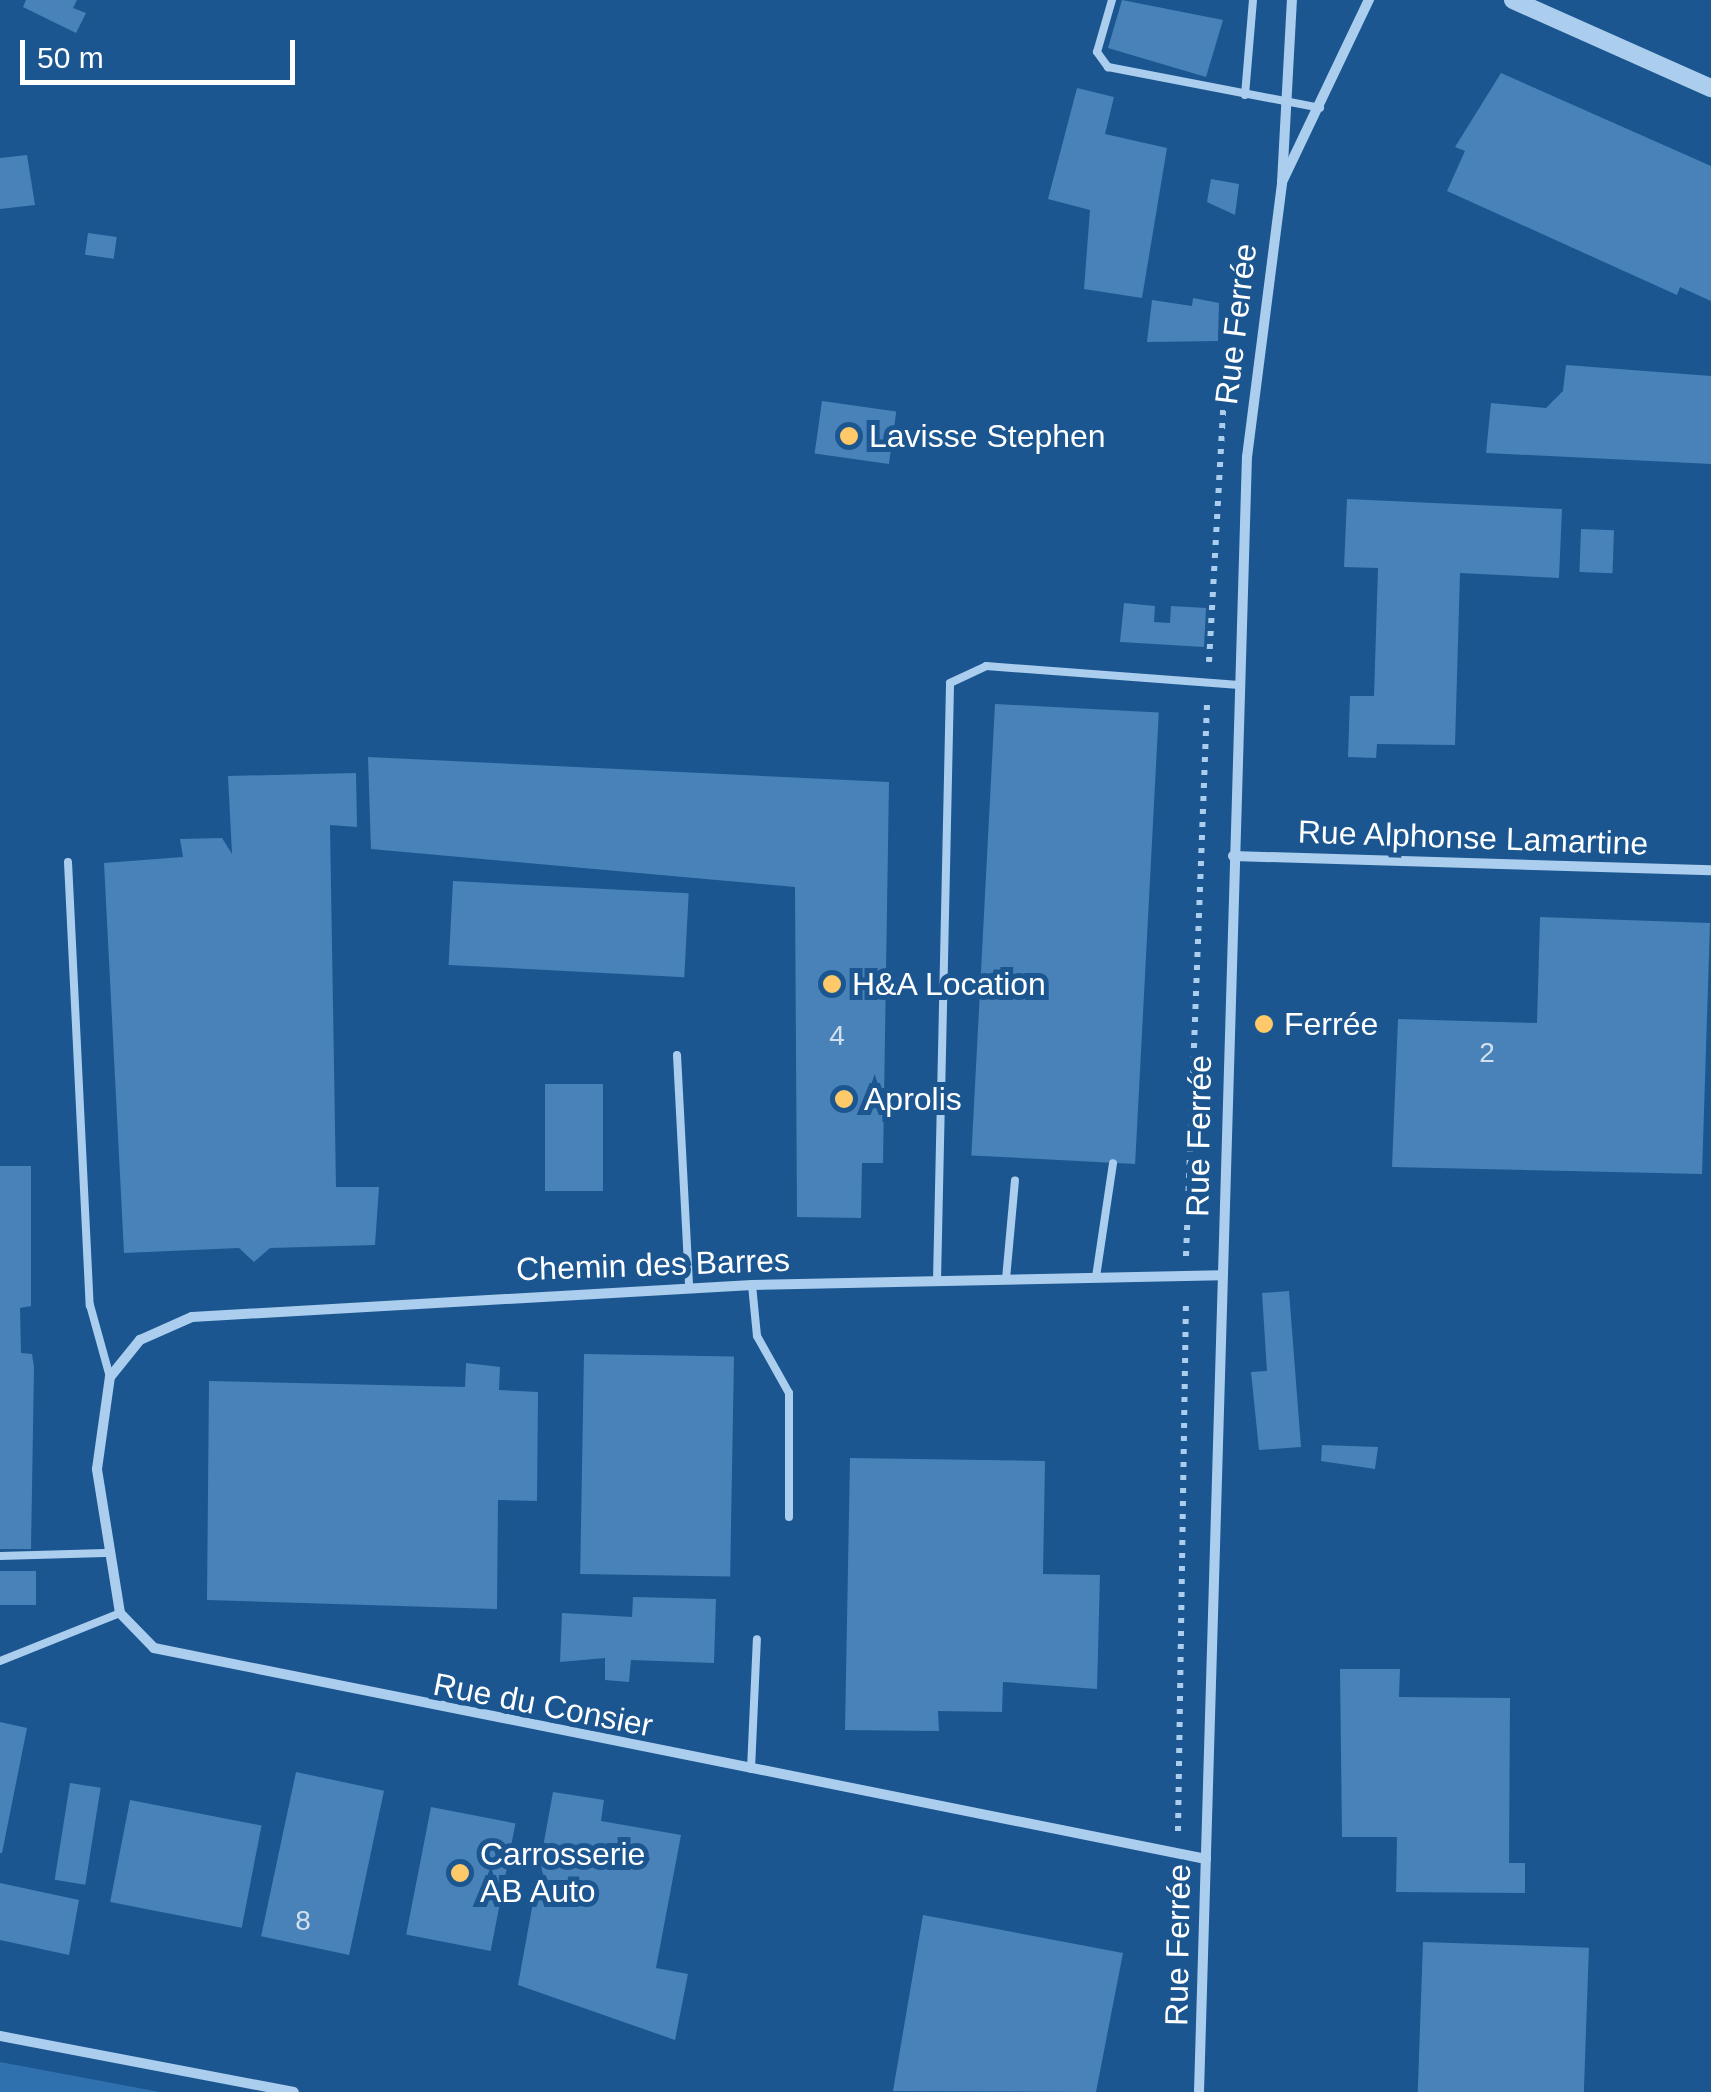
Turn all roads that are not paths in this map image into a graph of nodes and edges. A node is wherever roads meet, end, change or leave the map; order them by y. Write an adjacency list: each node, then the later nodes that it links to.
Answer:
1 (1112, 0): 7 (lane)
2 (1253, 0): 7 (lane)
3 (1292, 0): 8 (street, Rue Ferrée)
4 (1368, 0): 9 (street, Rue Ferrée)
5 (1513, 0): 6 (street)
6 (1711, 88)
7 (1246, 95): 8 (lane)
8 (1280, 101): 9 (lane); 10 (street, Rue Ferrée)
9 (1320, 108): 10 (street, Rue Ferrée)
10 (1282, 183): 11 (street, Rue Ferrée)
11 (1239, 685): 12 (street, Rue Ferrée); 21 (lane)
12 (1233, 856): 14 (street, Rue Alphonse Lamartine); 18 (street, Rue Ferrée)
13 (68, 862): 24 (lane)
14 (1711, 870)
15 (677, 1055): 23 (lane)
16 (1113, 1163): 19 (lane)
17 (1015, 1180): 20 (lane)
18 (1221, 1275): 19 (street, Chemin des Barres); 32 (street, Rue Ferrée)
19 (1096, 1276): 20 (street, Chemin des Barres)
20 (1006, 1279): 21 (street, Chemin des Barres)
21 (937, 1281): 22 (street, Chemin des Barres)
22 (752, 1284): 23 (street, Chemin des Barres); 25 (lane)
23 (689, 1288): 24 (street, Chemin des Barres)
24 (110, 1377): 26 (street)
25 (789, 1517)
26 (106, 1554): 27 (lane); 28 (street)
27 (0, 1556)
28 (120, 1614): 30 (lane); 31 (street, Rue du Consier)
29 (758, 1638): 31 (lane)
30 (0, 1661)
31 (751, 1772): 32 (street, Rue du Consier)
32 (1206, 1859): 35 (street, Rue Ferrée)
33 (0, 2036): 34 (street)
34 (294, 2092)
35 (1200, 2092)

